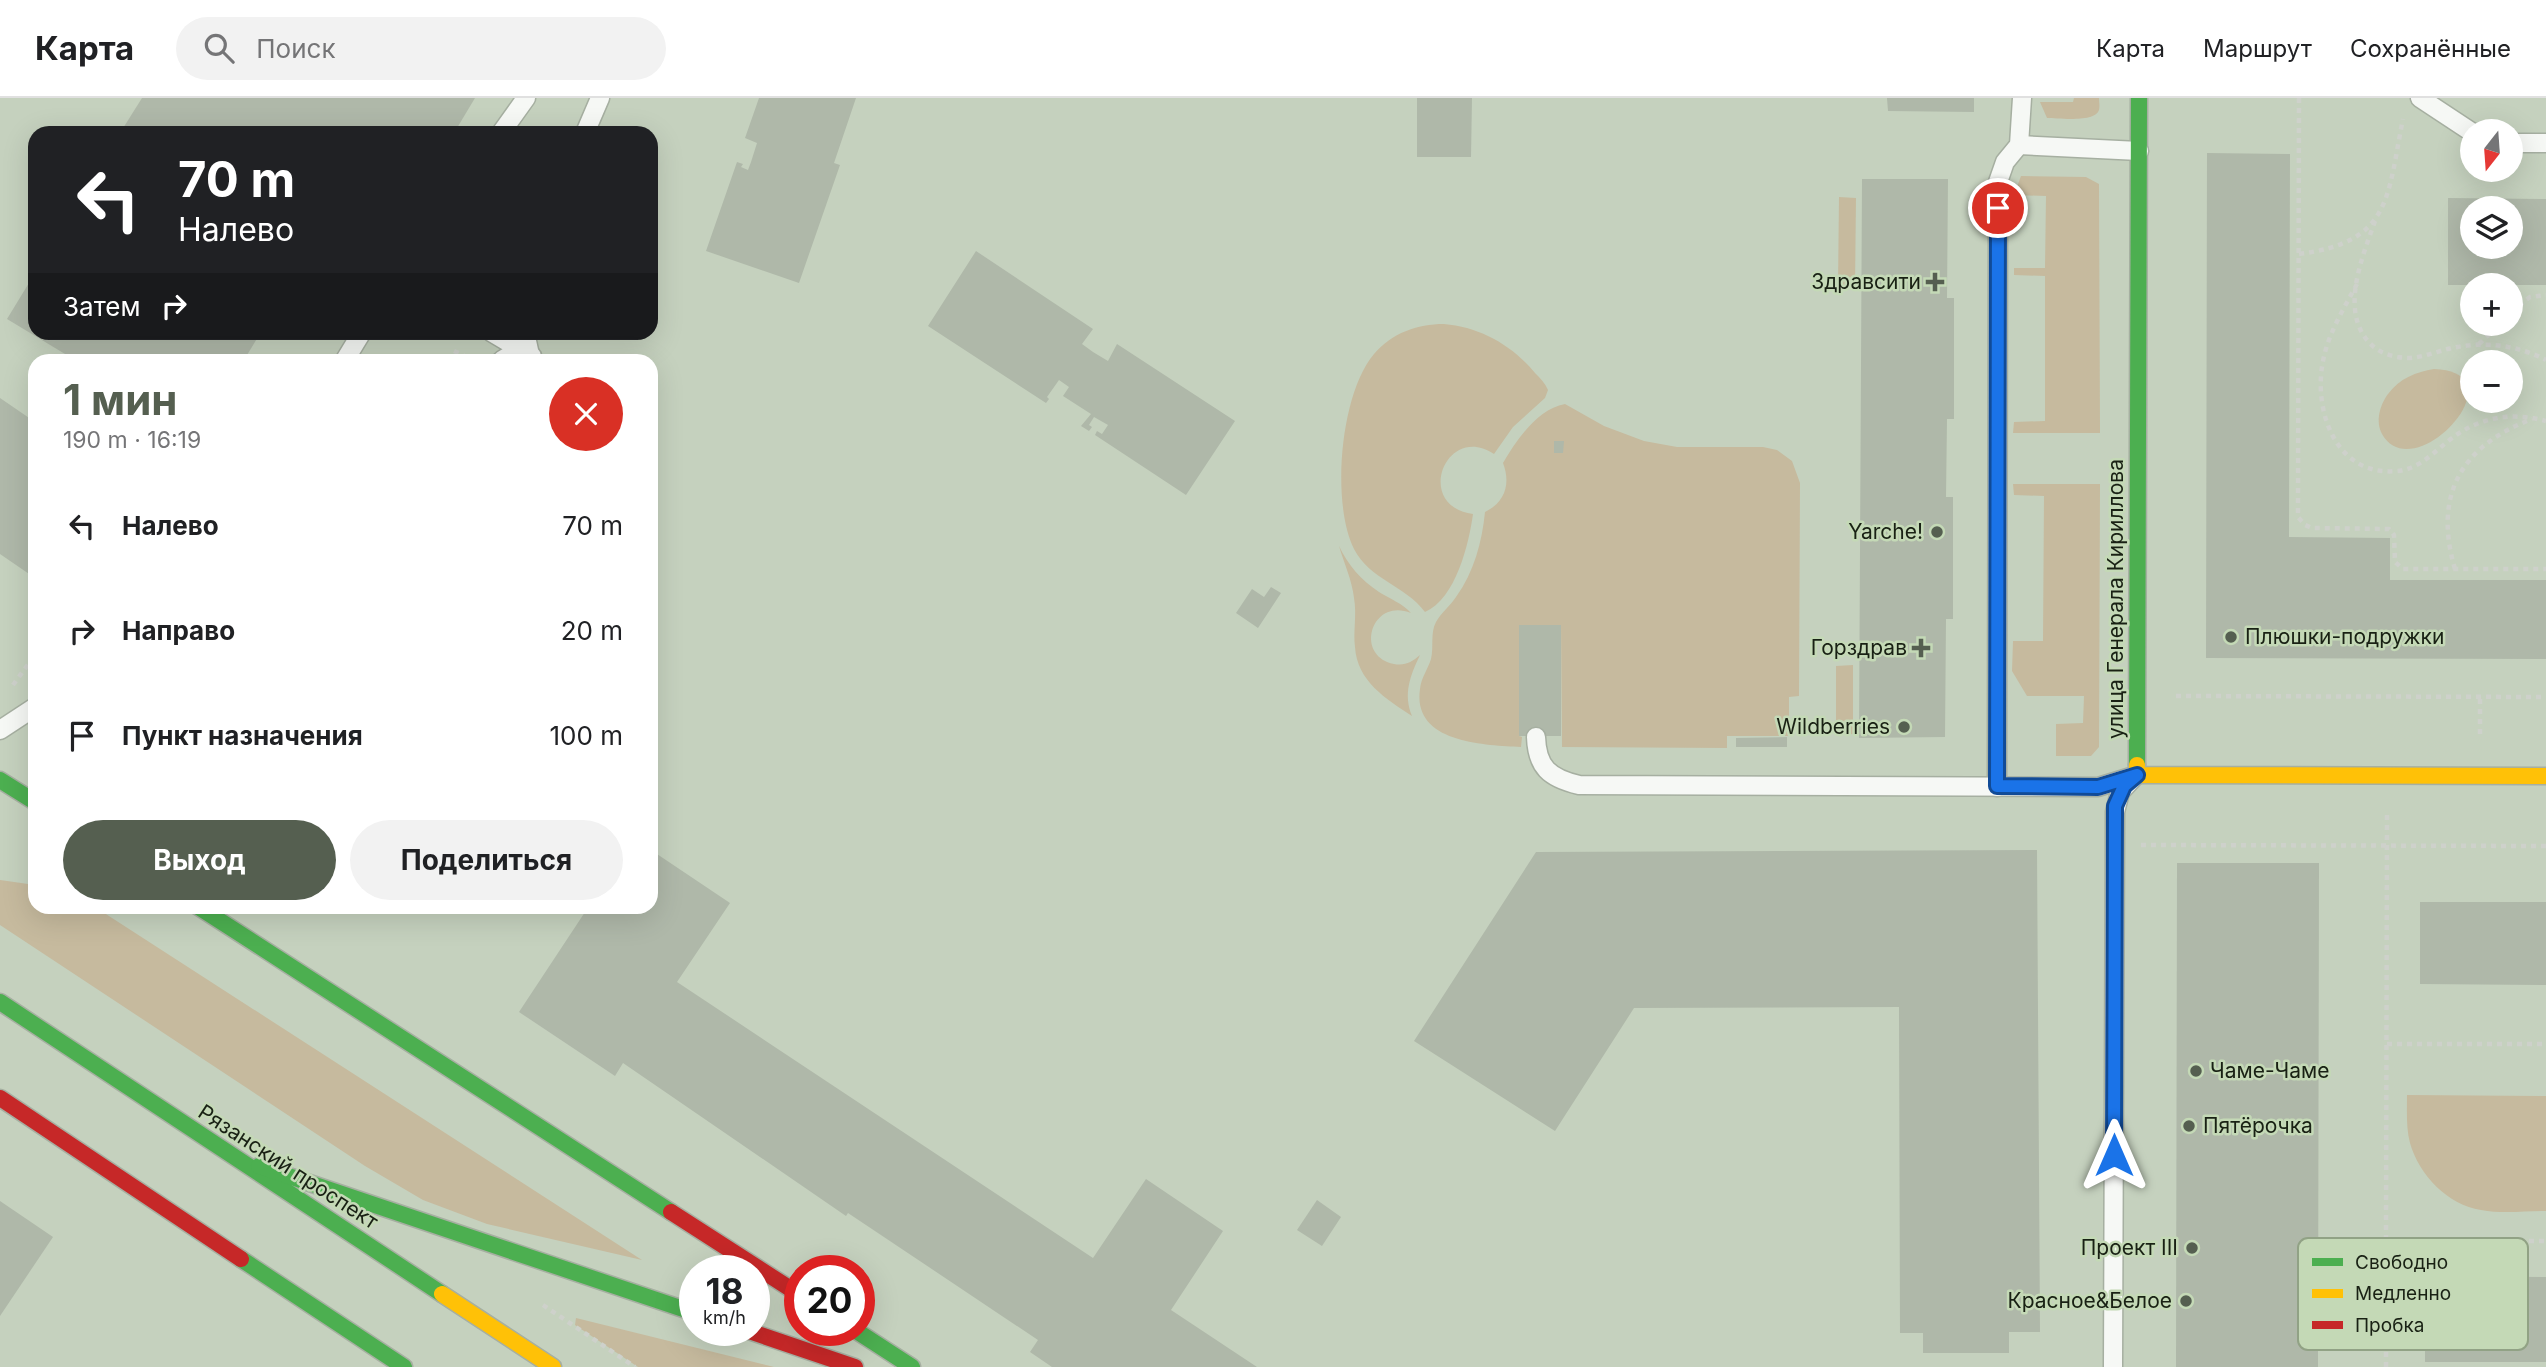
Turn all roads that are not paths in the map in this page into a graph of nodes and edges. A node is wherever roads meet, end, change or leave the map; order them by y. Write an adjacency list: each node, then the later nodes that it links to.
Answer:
1 (526, 98): 7 (lane)
2 (600, 98): 8 (lane)
3 (2022, 98): 11 (lane)
4 (2139, 98): 12 (street, улица Генерала Кириллова)
5 (2420, 98): 6 (lane)
6 (2460, 124)
7 (506, 126)
8 (588, 126)
9 (2524, 143): 10 (lane)
10 (2546, 143)
11 (2019, 145): 12 (lane); 21 (lane)
12 (2139, 150): 18 (street, улица Генерала Кириллова)
13 (505, 340): 14 (lane)
14 (528, 354)
15 (28, 712): 16 (lane)
16 (0, 730)
17 (1536, 737): 21 (lane)
18 (2137, 775): 19 (street); 21 (lane); 35 (lane)
19 (2546, 776)
20 (0, 780): 22 (street)
21 (1997, 786)
22 (28, 798)
23 (209, 914): 27 (street)
24 (0, 1002): 26 (street, Рязанский проспект)
25 (0, 1098): 31 (street)
26 (239, 1159): 28 (street); 32 (street, Рязанский проспект)
27 (784, 1284)
28 (679, 1308)
29 (770, 1338): 33 (street)
30 (875, 1343): 34 (street)
31 (404, 1367)
32 (553, 1367)
33 (855, 1367)
34 (912, 1367)
35 (2113, 1367)

